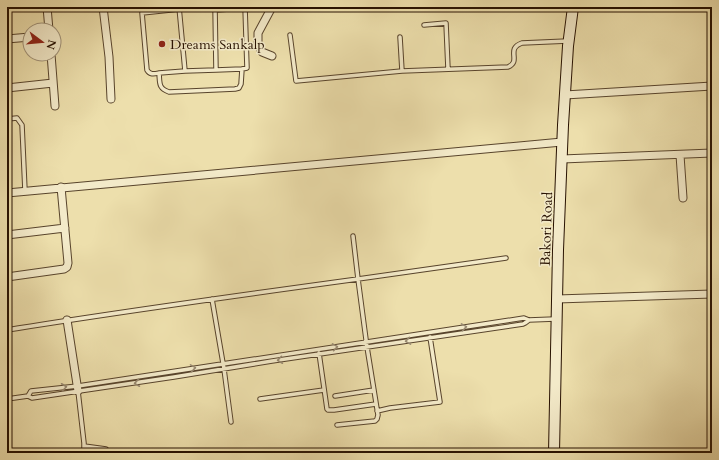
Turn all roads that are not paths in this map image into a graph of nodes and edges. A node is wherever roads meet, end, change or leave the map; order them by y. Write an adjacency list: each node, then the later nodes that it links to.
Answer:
1 (47, 7): 10 (street)
2 (103, 7): 29 (street)
3 (144, 7): 9 (lane)
4 (272, 7): 17 (street)
5 (573, 7): 16 (street, Bakori Road)
6 (180, 8): 9 (lane); 22 (lane)
7 (215, 8): 8 (lane); 21 (lane)
8 (245, 8): 19 (lane)
9 (142, 13): 24 (lane)
10 (48, 22)
11 (424, 25): 20 (lane)
12 (290, 34): 23 (lane)
13 (400, 37): 23 (lane)
14 (22, 38): 15 (street)
15 (7, 39)
16 (569, 41): 20 (lane); 28 (street, Bakori Road)
17 (272, 56)
18 (52, 62): 25 (street)
19 (242, 69): 21 (lane); 24 (lane)
20 (448, 69): 23 (lane)
21 (216, 70): 22 (lane)
22 (184, 71): 24 (lane)
23 (402, 71)
24 (159, 73)
25 (53, 83): 27 (street); 30 (street)
26 (712, 86): 28 (street)
27 (7, 88)
28 (565, 94): 32 (street, Bakori Road)
29 (111, 99)
30 (55, 106)
31 (7, 118): 38 (lane)
32 (562, 142): 36 (street, Bakori Road); 37 (street)
33 (712, 149): 36 (street)
34 (712, 154): 35 (street)
35 (680, 155): 36 (street); 40 (street)
36 (562, 157): 49 (street, Bakori Road)
37 (62, 187): 38 (street); 41 (street)
38 (25, 191): 39 (street)
39 (7, 193)
40 (683, 198)
41 (65, 228): 42 (street); 45 (street)
42 (7, 235)
43 (353, 236): 46 (lane)
44 (506, 258): 46 (lane)
45 (7, 277)
46 (358, 279): 48 (lane); 56 (lane)
47 (712, 294): 49 (street)
48 (212, 298): 51 (lane); 60 (lane)
49 (557, 299): 50 (street, Bakori Road)
50 (557, 318): 52 (lane); 74 (street, Bakori Road)
51 (67, 320): 53 (lane); 62 (street)
52 (528, 320): 54 (lane, one-way to 52); 55 (lane)
53 (7, 330)
54 (429, 332): 55 (lane); 56 (lane)
55 (430, 338): 57 (lane, one-way to 57); 69 (lane)
56 (367, 342): 57 (lane); 58 (lane, one-way to 56)
57 (367, 347): 59 (lane); 64 (lane)
58 (319, 350): 59 (lane); 60 (lane)
59 (319, 355): 61 (lane, one-way to 61); 63 (lane)
60 (223, 363): 61 (lane); 62 (lane, one-way to 60)
61 (224, 369): 62 (lane, one-way to 62); 70 (lane)
62 (78, 389): 66 (lane); 72 (lane)
63 (324, 390): 67 (lane); 68 (lane)
64 (374, 390): 65 (lane); 68 (lane)
65 (334, 396)
66 (7, 399)
67 (260, 399)
68 (376, 404): 69 (lane)
69 (377, 411): 71 (lane)
70 (231, 422)
71 (337, 425)
72 (84, 446): 73 (lane); 75 (lane)
73 (106, 449)
74 (554, 451): 76 (lane)
75 (84, 453)
76 (543, 453)

